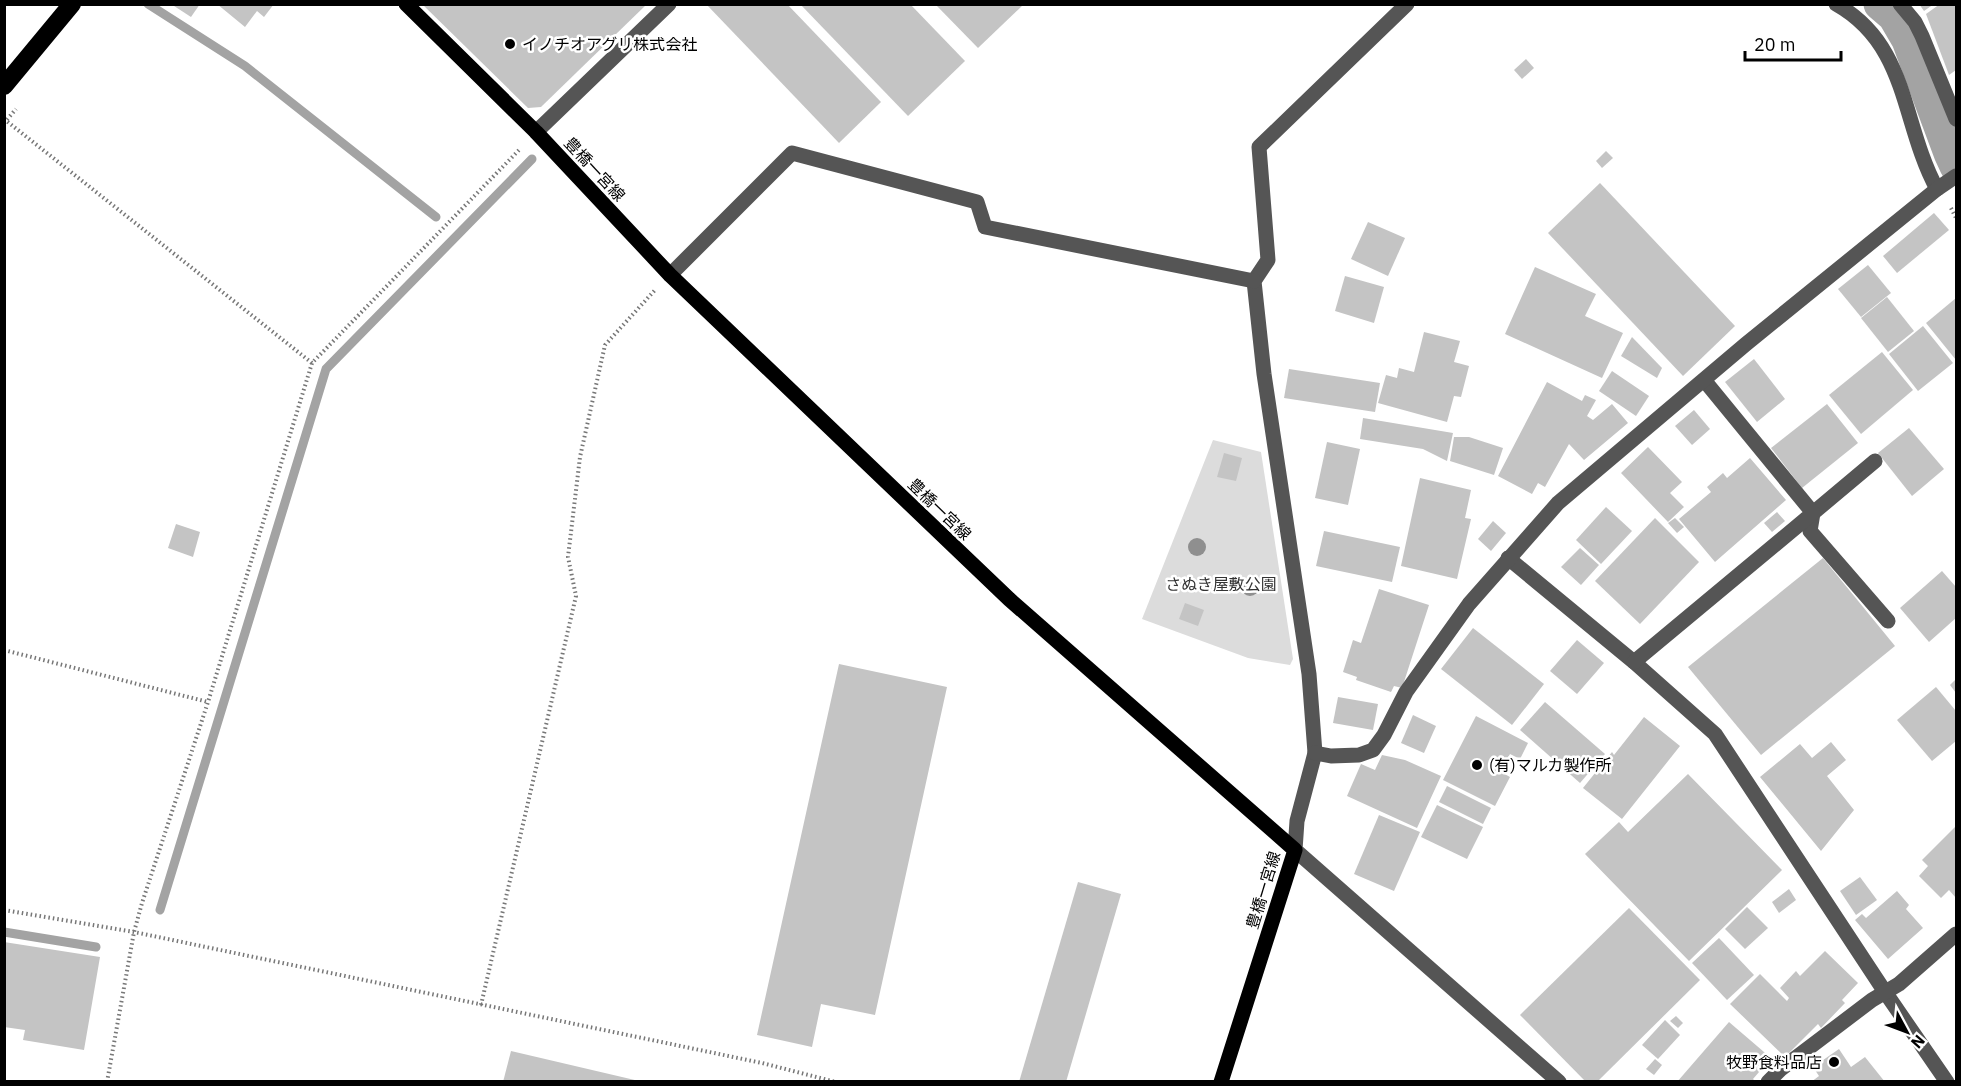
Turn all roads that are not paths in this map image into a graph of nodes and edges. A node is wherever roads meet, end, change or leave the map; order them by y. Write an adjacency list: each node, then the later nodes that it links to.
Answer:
1 (72, 4): 7 (highway)
2 (406, 4): 9 (main road, 豊橋一宮線)
3 (669, 4): 9 (street)
4 (1407, 4): 13 (street)
5 (1836, 4): 11 (street)
6 (1900, 4): 8 (street)
7 (4, 86)
8 (1956, 120)
9 (536, 132): 12 (main road, 豊橋一宮線)
10 (1956, 176): 11 (street)
11 (1938, 189): 14 (street)
12 (670, 274): 13 (street); 21 (main road, 豊橋一宮線)
13 (1254, 281): 20 (street)
14 (1704, 380): 16 (street); 17 (street)
15 (1875, 461): 16 (street)
16 (1814, 513): 18 (street); 19 (street)
17 (1508, 558): 19 (street); 20 (street)
18 (1888, 621)
19 (1634, 662): 23 (street)
20 (1315, 753): 21 (street)
21 (1295, 850): 24 (main road, 豊橋一宮線); 25 (street)
22 (1956, 934): 23 (street)
23 (1885, 992): 26 (street); 27 (street)
24 (1221, 1082)
25 (1559, 1082)
26 (1768, 1082)
27 (1947, 1082)

